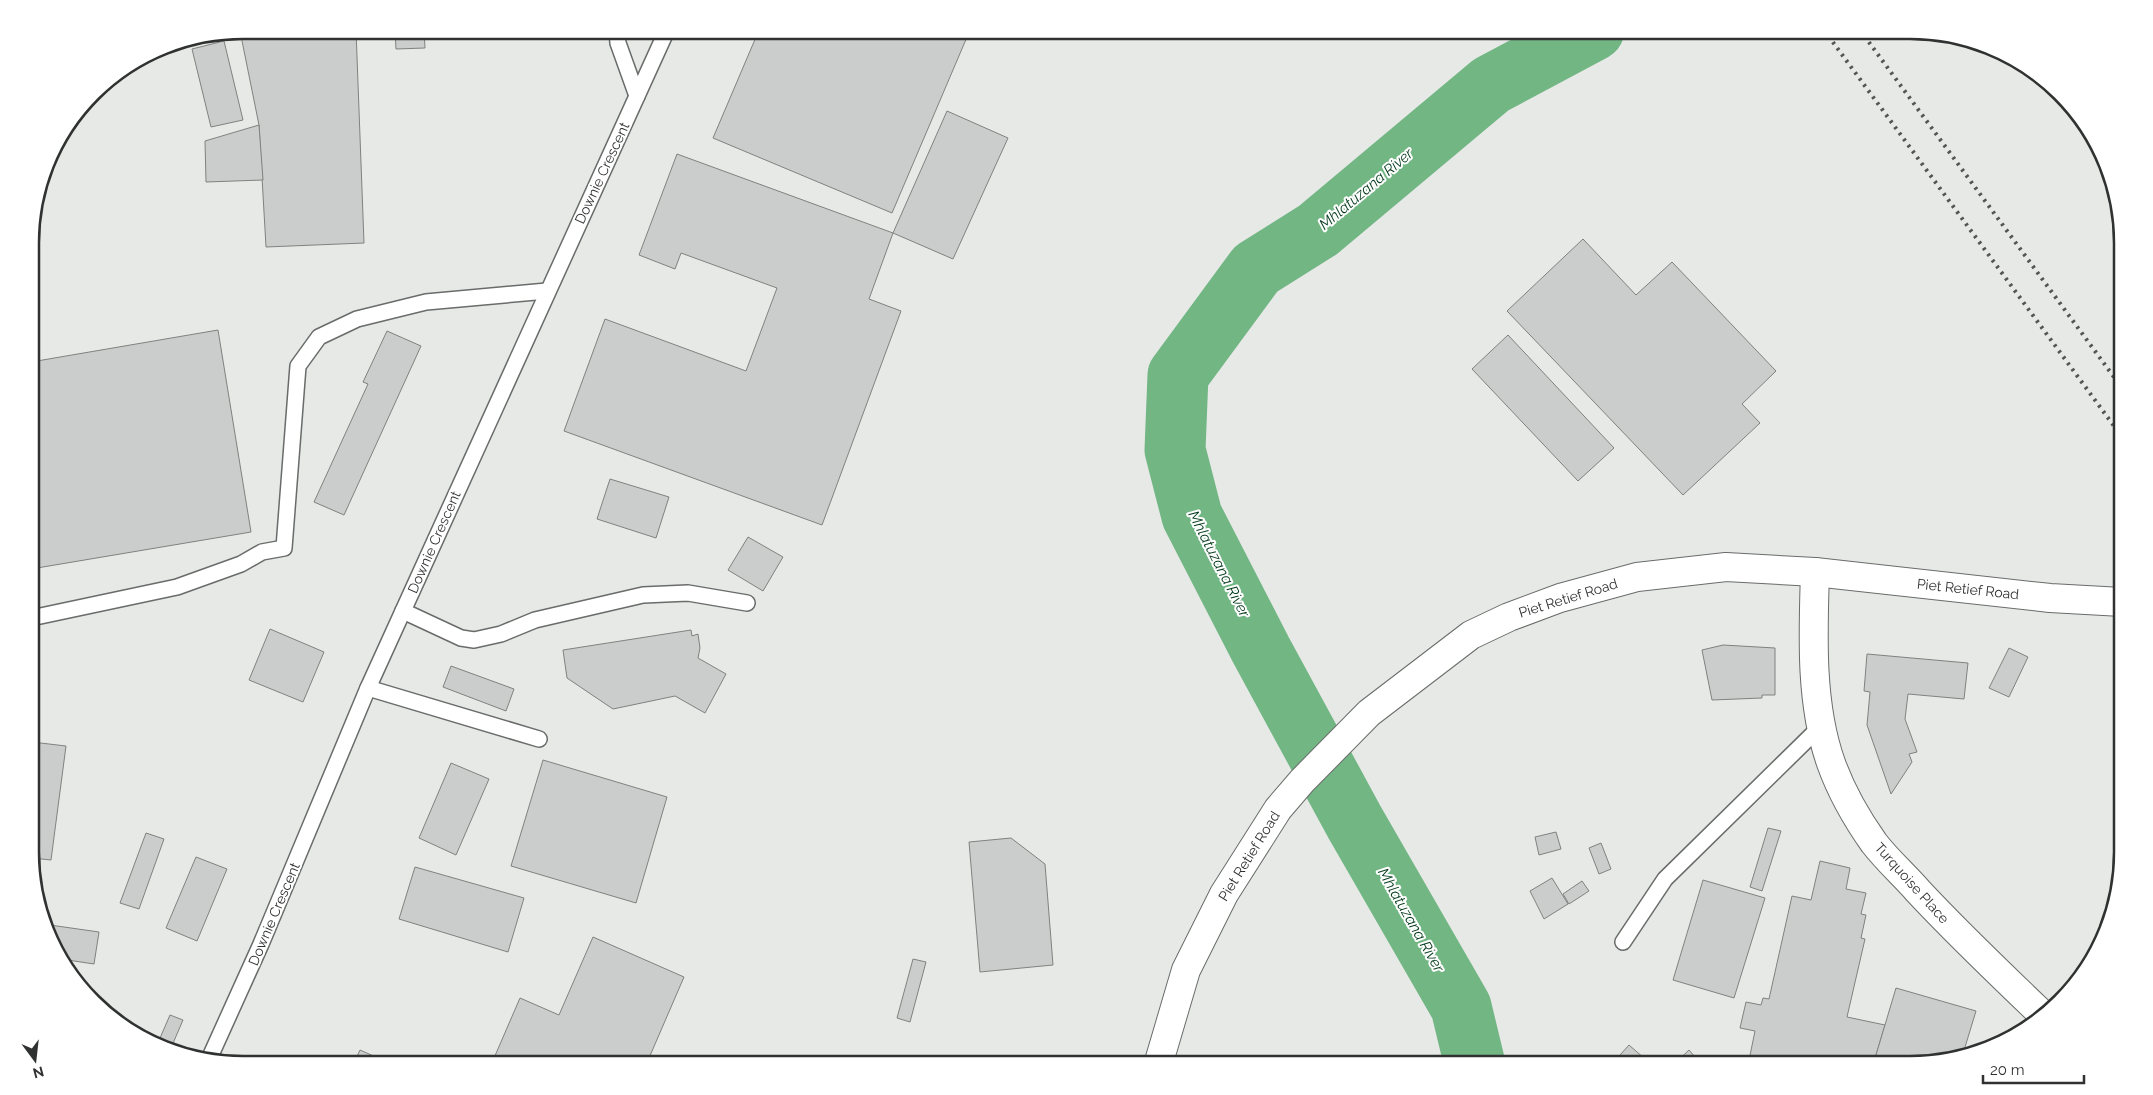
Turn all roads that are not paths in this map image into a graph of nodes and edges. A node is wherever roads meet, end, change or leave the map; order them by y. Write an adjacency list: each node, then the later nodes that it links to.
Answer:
1 (618, 39): 3 (lane)
2 (663, 39): 3 (lane, Downie Crescent)
3 (637, 96): 4 (lane, Downie Crescent)
4 (547, 291): 8 (lane, Downie Crescent); 9 (lane)
5 (1815, 572): 6 (street, Piet Retief Road); 11 (street, Turquoise Place); 16 (street, Piet Retief Road)
6 (2114, 602)
7 (747, 603): 8 (lane)
8 (402, 611): 10 (lane, Downie Crescent)
9 (39, 616)
10 (368, 688): 12 (lane); 15 (lane, Downie Crescent)
11 (1821, 726): 13 (lane); 14 (street, Turquoise Place)
12 (539, 739)
13 (1623, 942)
14 (2039, 1011)
15 (211, 1054)
16 (1161, 1056)

